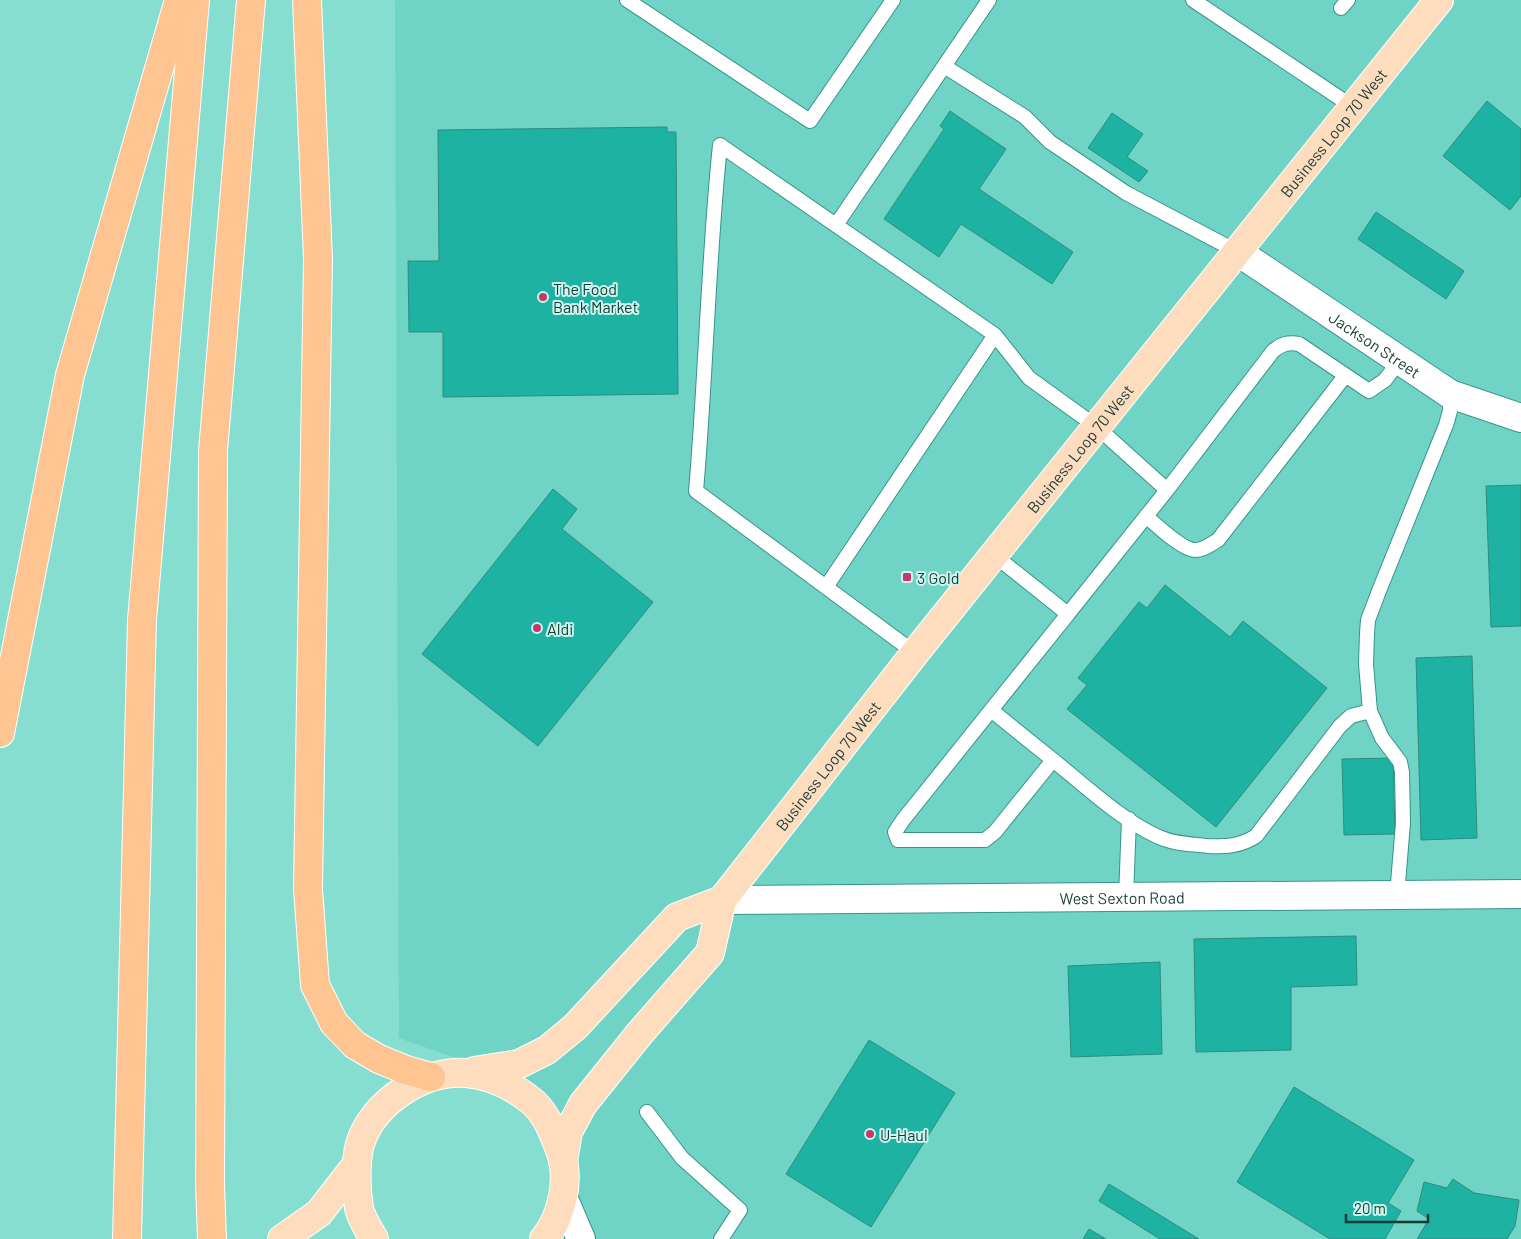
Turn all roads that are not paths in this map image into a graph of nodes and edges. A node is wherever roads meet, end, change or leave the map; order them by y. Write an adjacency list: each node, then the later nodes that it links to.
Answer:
1 (179, 0): 28 (highway)
2 (195, 0): 41 (highway)
3 (252, 0): 42 (highway)
4 (308, 0): 36 (highway)
5 (627, 0): 6 (lane)
6 (893, 0)
7 (989, 0): 10 (lane)
8 (1193, 0): 11 (lane)
9 (1439, 0): 11 (main road, Business Loop 70 West)
10 (944, 66): 12 (lane); 13 (lane)
11 (1353, 107): 13 (main road, Business Loop 70 West)
12 (836, 225): 14 (lane); 23 (lane)
13 (1238, 252): 15 (street, Jackson Street); 19 (main road, Business Loop 70 West)
14 (995, 335): 19 (lane); 23 (lane)
15 (1400, 360): 16 (lane); 17 (street, Jackson Street)
16 (1345, 376): 20 (lane); 21 (lane)
17 (1450, 394): 18 (street, Jackson Street); 27 (lane)
18 (1521, 418)
19 (1097, 427): 20 (lane); 22 (main road, Business Loop 70 West)
20 (1167, 490): 21 (lane)
21 (1146, 516): 24 (lane)
22 (994, 555): 24 (lane); 25 (main road, Business Loop 70 West)
23 (826, 588): 25 (lane)
24 (1068, 614): 26 (lane)
25 (915, 653): 34 (main road, Business Loop 70 West)
26 (991, 710): 29 (lane); 29 (lane)
27 (1370, 711): 30 (lane); 32 (lane)
28 (0, 733)
29 (1053, 760): 30 (lane)
30 (1129, 819): 33 (lane)
31 (1521, 894): 32 (street, West Sexton Road)
32 (1397, 895): 33 (street, West Sexton Road)
33 (1126, 897): 34 (street, West Sexton Road)
34 (722, 900): 35 (main road); 38 (main road, Business Loop 70 West)
35 (466, 1073): 36 (main road); 38 (main road)
36 (431, 1077): 39 (main road)
37 (647, 1112): 47 (lane)
38 (563, 1161): 40 (main road)
39 (357, 1164): 43 (main road); 44 (main road)
40 (563, 1197): 45 (main road); 46 (street)
41 (127, 1236)
42 (212, 1239)
43 (282, 1239)
44 (374, 1239)
45 (544, 1239)
46 (581, 1239)
47 (721, 1239)

